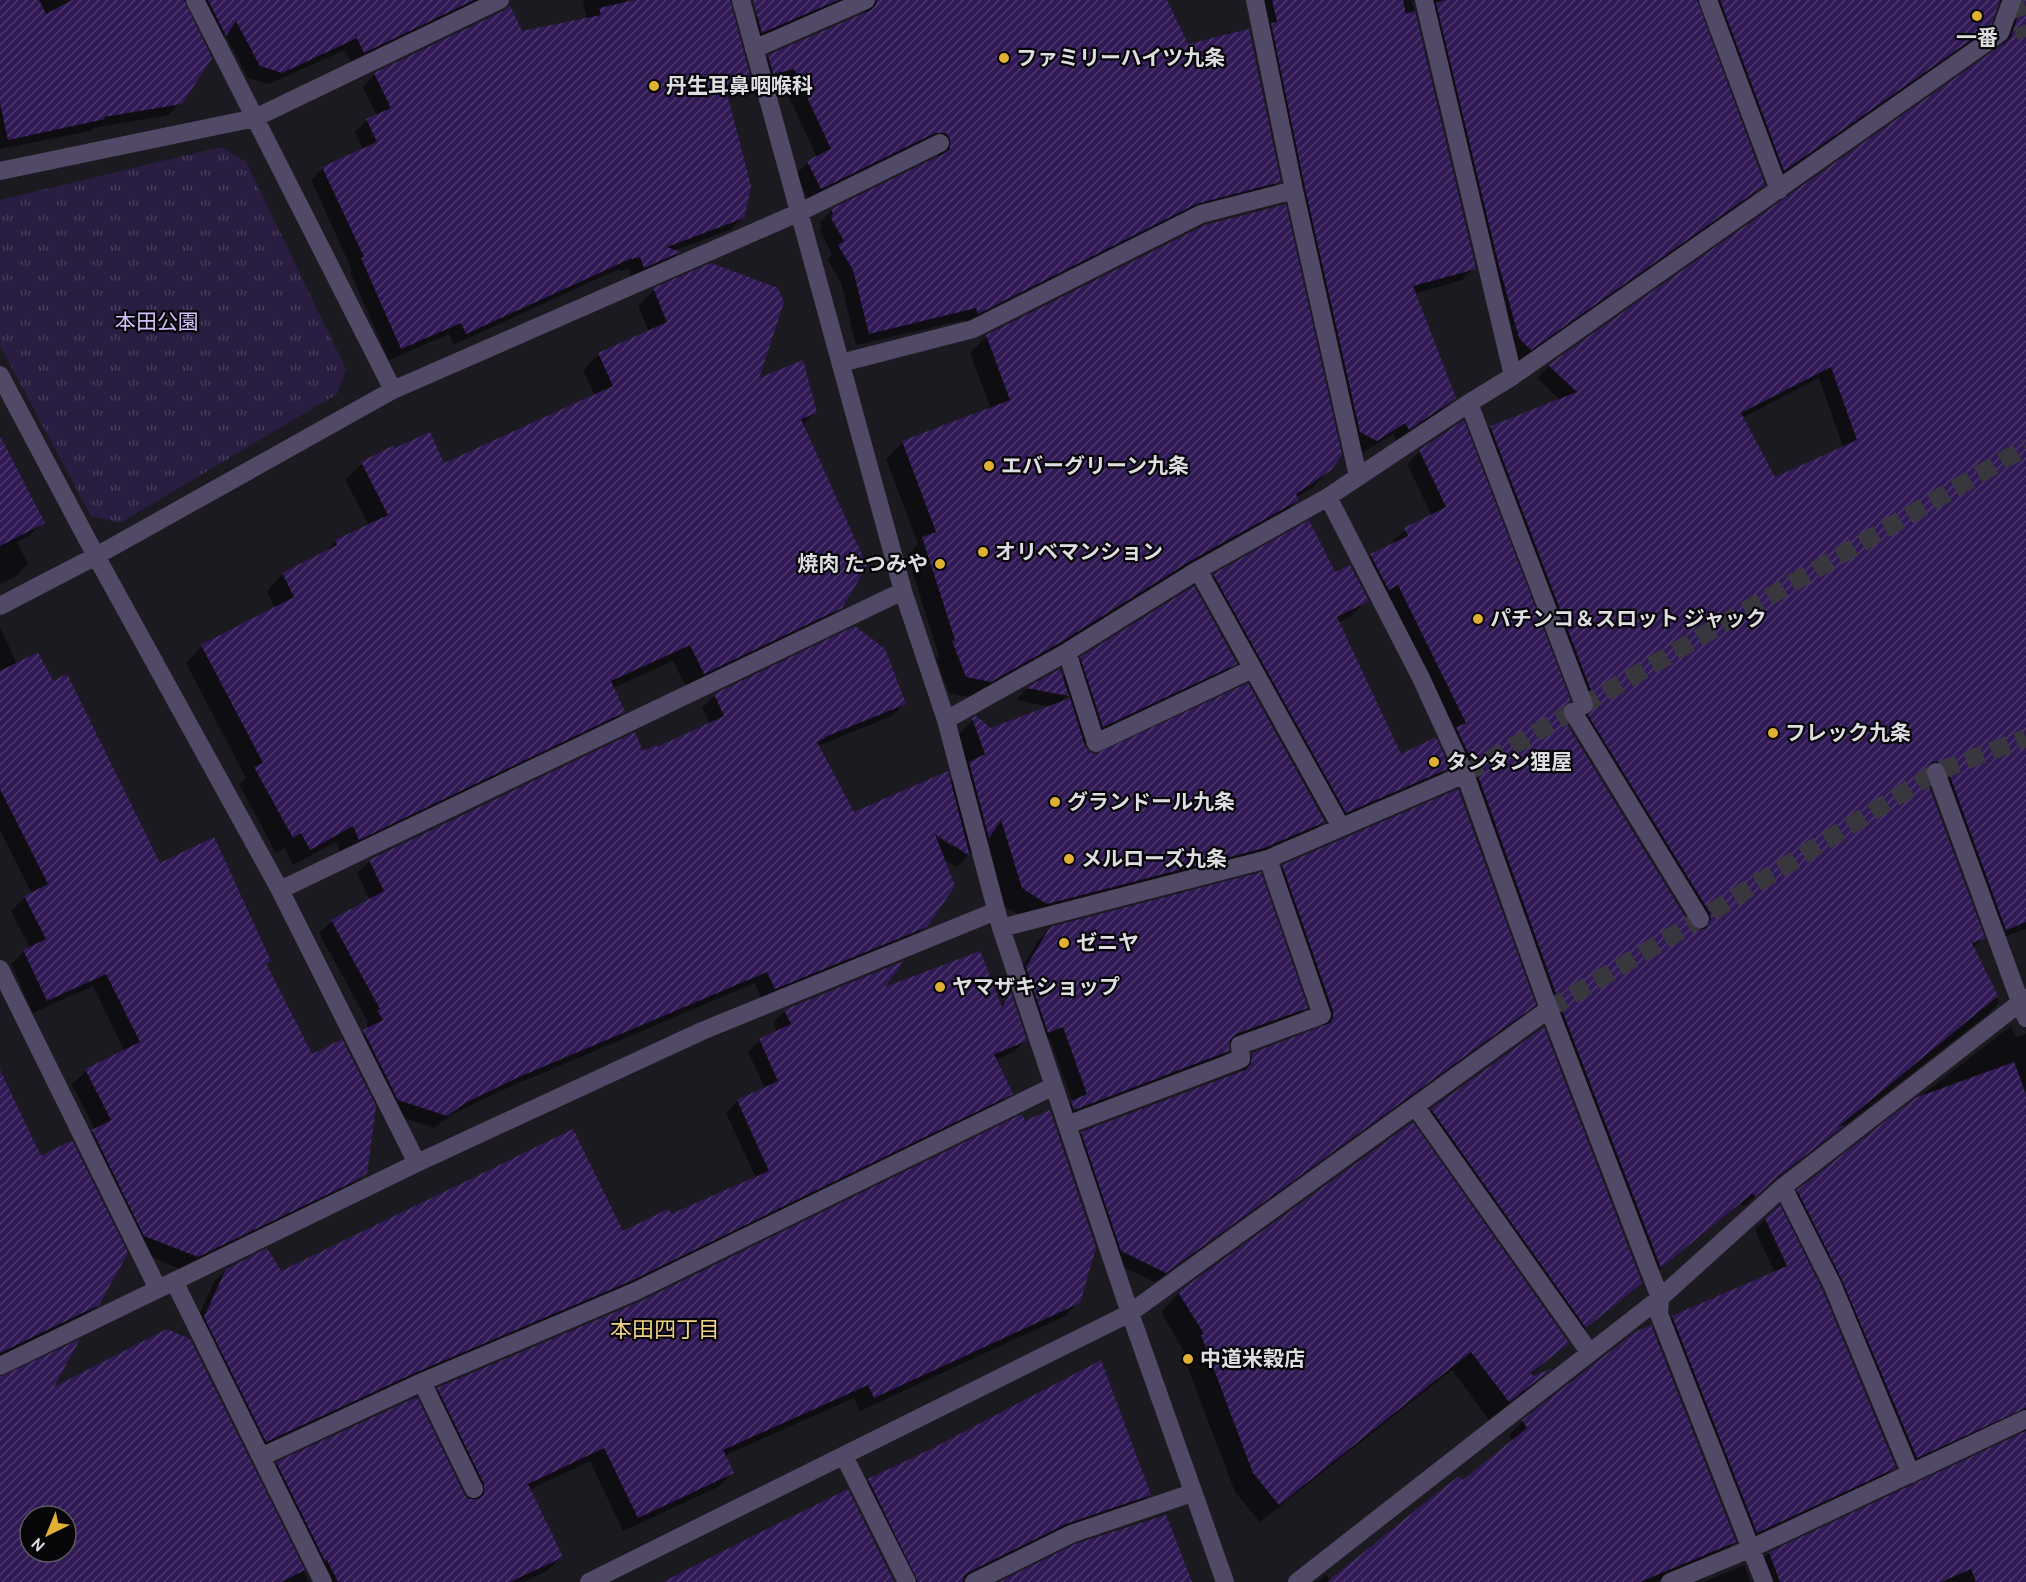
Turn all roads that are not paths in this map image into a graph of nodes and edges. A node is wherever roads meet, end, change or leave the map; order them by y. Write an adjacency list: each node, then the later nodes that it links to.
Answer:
1 (195, 0): 10 (street)
2 (500, 0): 10 (street)
3 (741, 0): 9 (street)
4 (866, 0): 9 (street)
5 (1255, 0): 13 (street)
6 (1424, 0): 18 (street)
7 (1708, 0): 14 (street)
8 (2012, 0): 14 (street)
9 (754, 49): 15 (street)
10 (255, 118): 12 (street); 19 (street)
11 (940, 143): 15 (street)
12 (0, 171)
13 (1294, 190): 16 (street); 21 (street)
14 (1779, 190): 18 (street)
15 (800, 212): 16 (street); 19 (street)
16 (841, 363): 25 (street)
17 (0, 375): 23 (street)
18 (1513, 376): 20 (street)
19 (393, 390): 23 (street)
20 (1469, 403): 21 (street); 36 (street)
21 (1358, 476): 22 (street)
22 (1328, 497): 24 (street); 31 (street)
23 (96, 556): 26 (street); 34 (street)
24 (1198, 570): 27 (street); 28 (street)
25 (903, 591): 29 (street); 34 (street)
26 (0, 606)
27 (1067, 652): 28 (street); 29 (street)
28 (1252, 669): 32 (street)
29 (946, 720): 35 (street)
30 (1936, 772): 38 (street)
31 (1465, 774): 32 (street); 39 (street)
32 (1341, 827): 33 (street)
33 (1268, 859): 35 (street); 42 (street)
34 (280, 890): 43 (street)
35 (998, 919): 40 (street); 43 (street)
36 (1700, 919)
37 (0, 969): 45 (street)
38 (2024, 1006): 44 (street)
39 (1549, 1008): 41 (street); 46 (street)
40 (1054, 1086): 42 (street); 50 (street)
41 (1415, 1106): 47 (street); 48 (street)
42 (1067, 1125): 47 (street)
43 (417, 1163): 45 (street)
44 (1783, 1187): 46 (street); 54 (street)
45 (166, 1285): 49 (street); 53 (street)
46 (1660, 1298): 48 (street); 57 (street)
47 (1130, 1313): 52 (street); 56 (street)
48 (1590, 1353): 63 (street)
49 (0, 1366)
50 (422, 1382): 53 (street); 55 (street)
51 (2026, 1419): 54 (street)
52 (844, 1456): 59 (street); 60 (street)
53 (261, 1457): 58 (street)
54 (1911, 1474): 57 (street)
55 (474, 1489)
56 (1192, 1493): 61 (street); 62 (street)
57 (1752, 1548): 64 (street); 65 (street)
58 (323, 1582)
59 (590, 1582)
60 (907, 1582)
61 (974, 1582)
62 (1225, 1582)
63 (1298, 1582)
64 (1670, 1582)
65 (1764, 1582)

